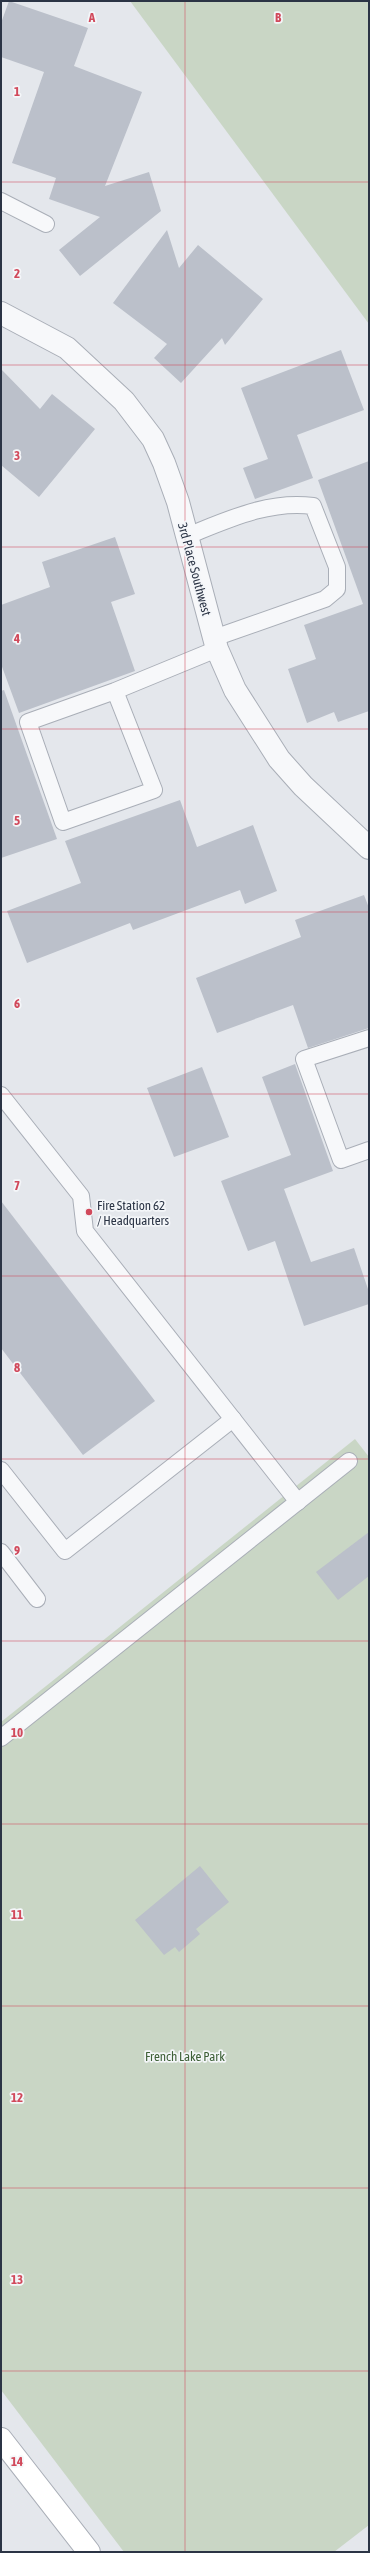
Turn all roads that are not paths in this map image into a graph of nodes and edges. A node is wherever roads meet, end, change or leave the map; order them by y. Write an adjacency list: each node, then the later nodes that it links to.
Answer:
1 (1, 201): 2 (lane)
2 (46, 224)
3 (1, 313): 4 (street, 3rd Place Southwest)
4 (186, 536): 5 (street, 3rd Place Southwest); 5 (lane)
5 (215, 644): 6 (lane); 7 (street, 3rd Place Southwest)
6 (115, 691): 6 (lane)
7 (369, 848)
8 (369, 1038): 10 (lane)
9 (1, 1095): 11 (lane)
10 (369, 1150)
11 (233, 1419): 13 (lane); 14 (lane)
12 (349, 1461): 14 (lane)
13 (1, 1470)
14 (298, 1502): 17 (lane)
15 (1, 1552): 16 (lane)
16 (37, 1599)
17 (1, 1738)
18 (1, 2439): 19 (main road)
19 (89, 2552)

